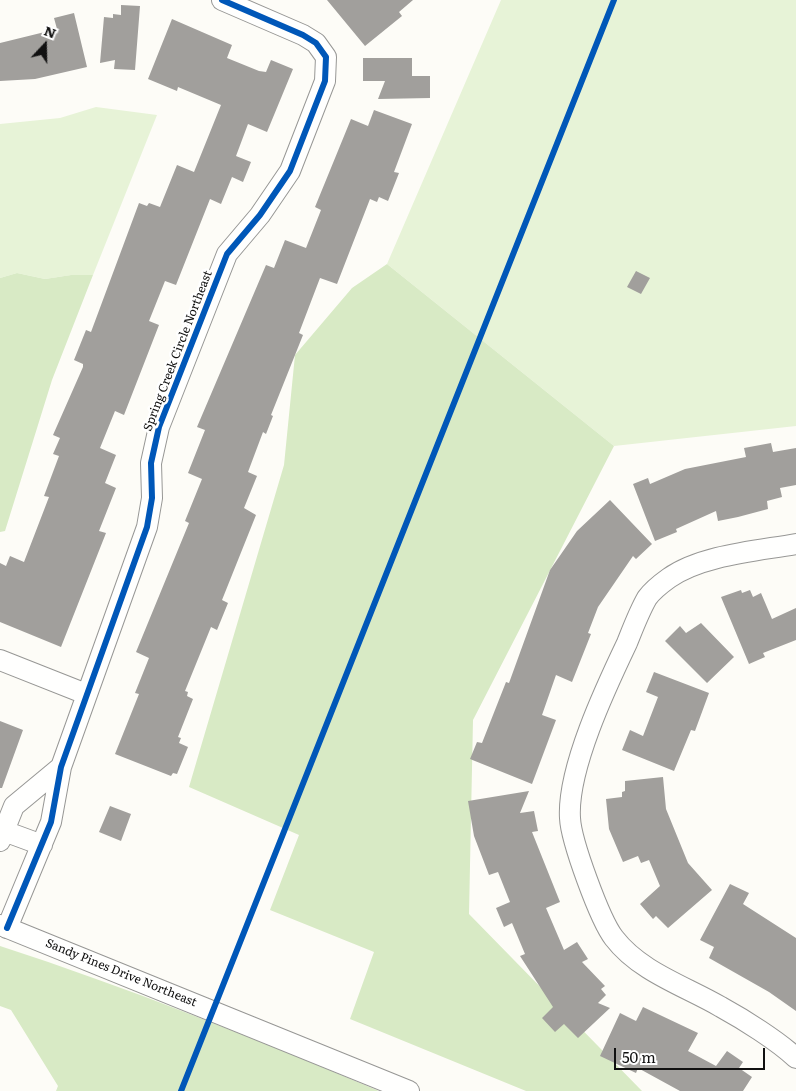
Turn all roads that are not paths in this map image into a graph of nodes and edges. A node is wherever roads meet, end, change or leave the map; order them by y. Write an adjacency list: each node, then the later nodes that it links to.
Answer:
1 (222, 0): 4 (street, Spring Creek Circle Northeast)
2 (796, 544): 9 (street)
3 (0, 660): 4 (street)
4 (86, 694): 5 (street, Spring Creek Circle Northeast)
5 (61, 767): 6 (street); 7 (street, Spring Creek Circle Northeast)
6 (2, 836): 7 (street)
7 (42, 845): 8 (street, Spring Creek Circle Northeast)
8 (3, 926): 10 (street, Sandy Pines Drive Northeast)
9 (796, 1058)
10 (409, 1091)

